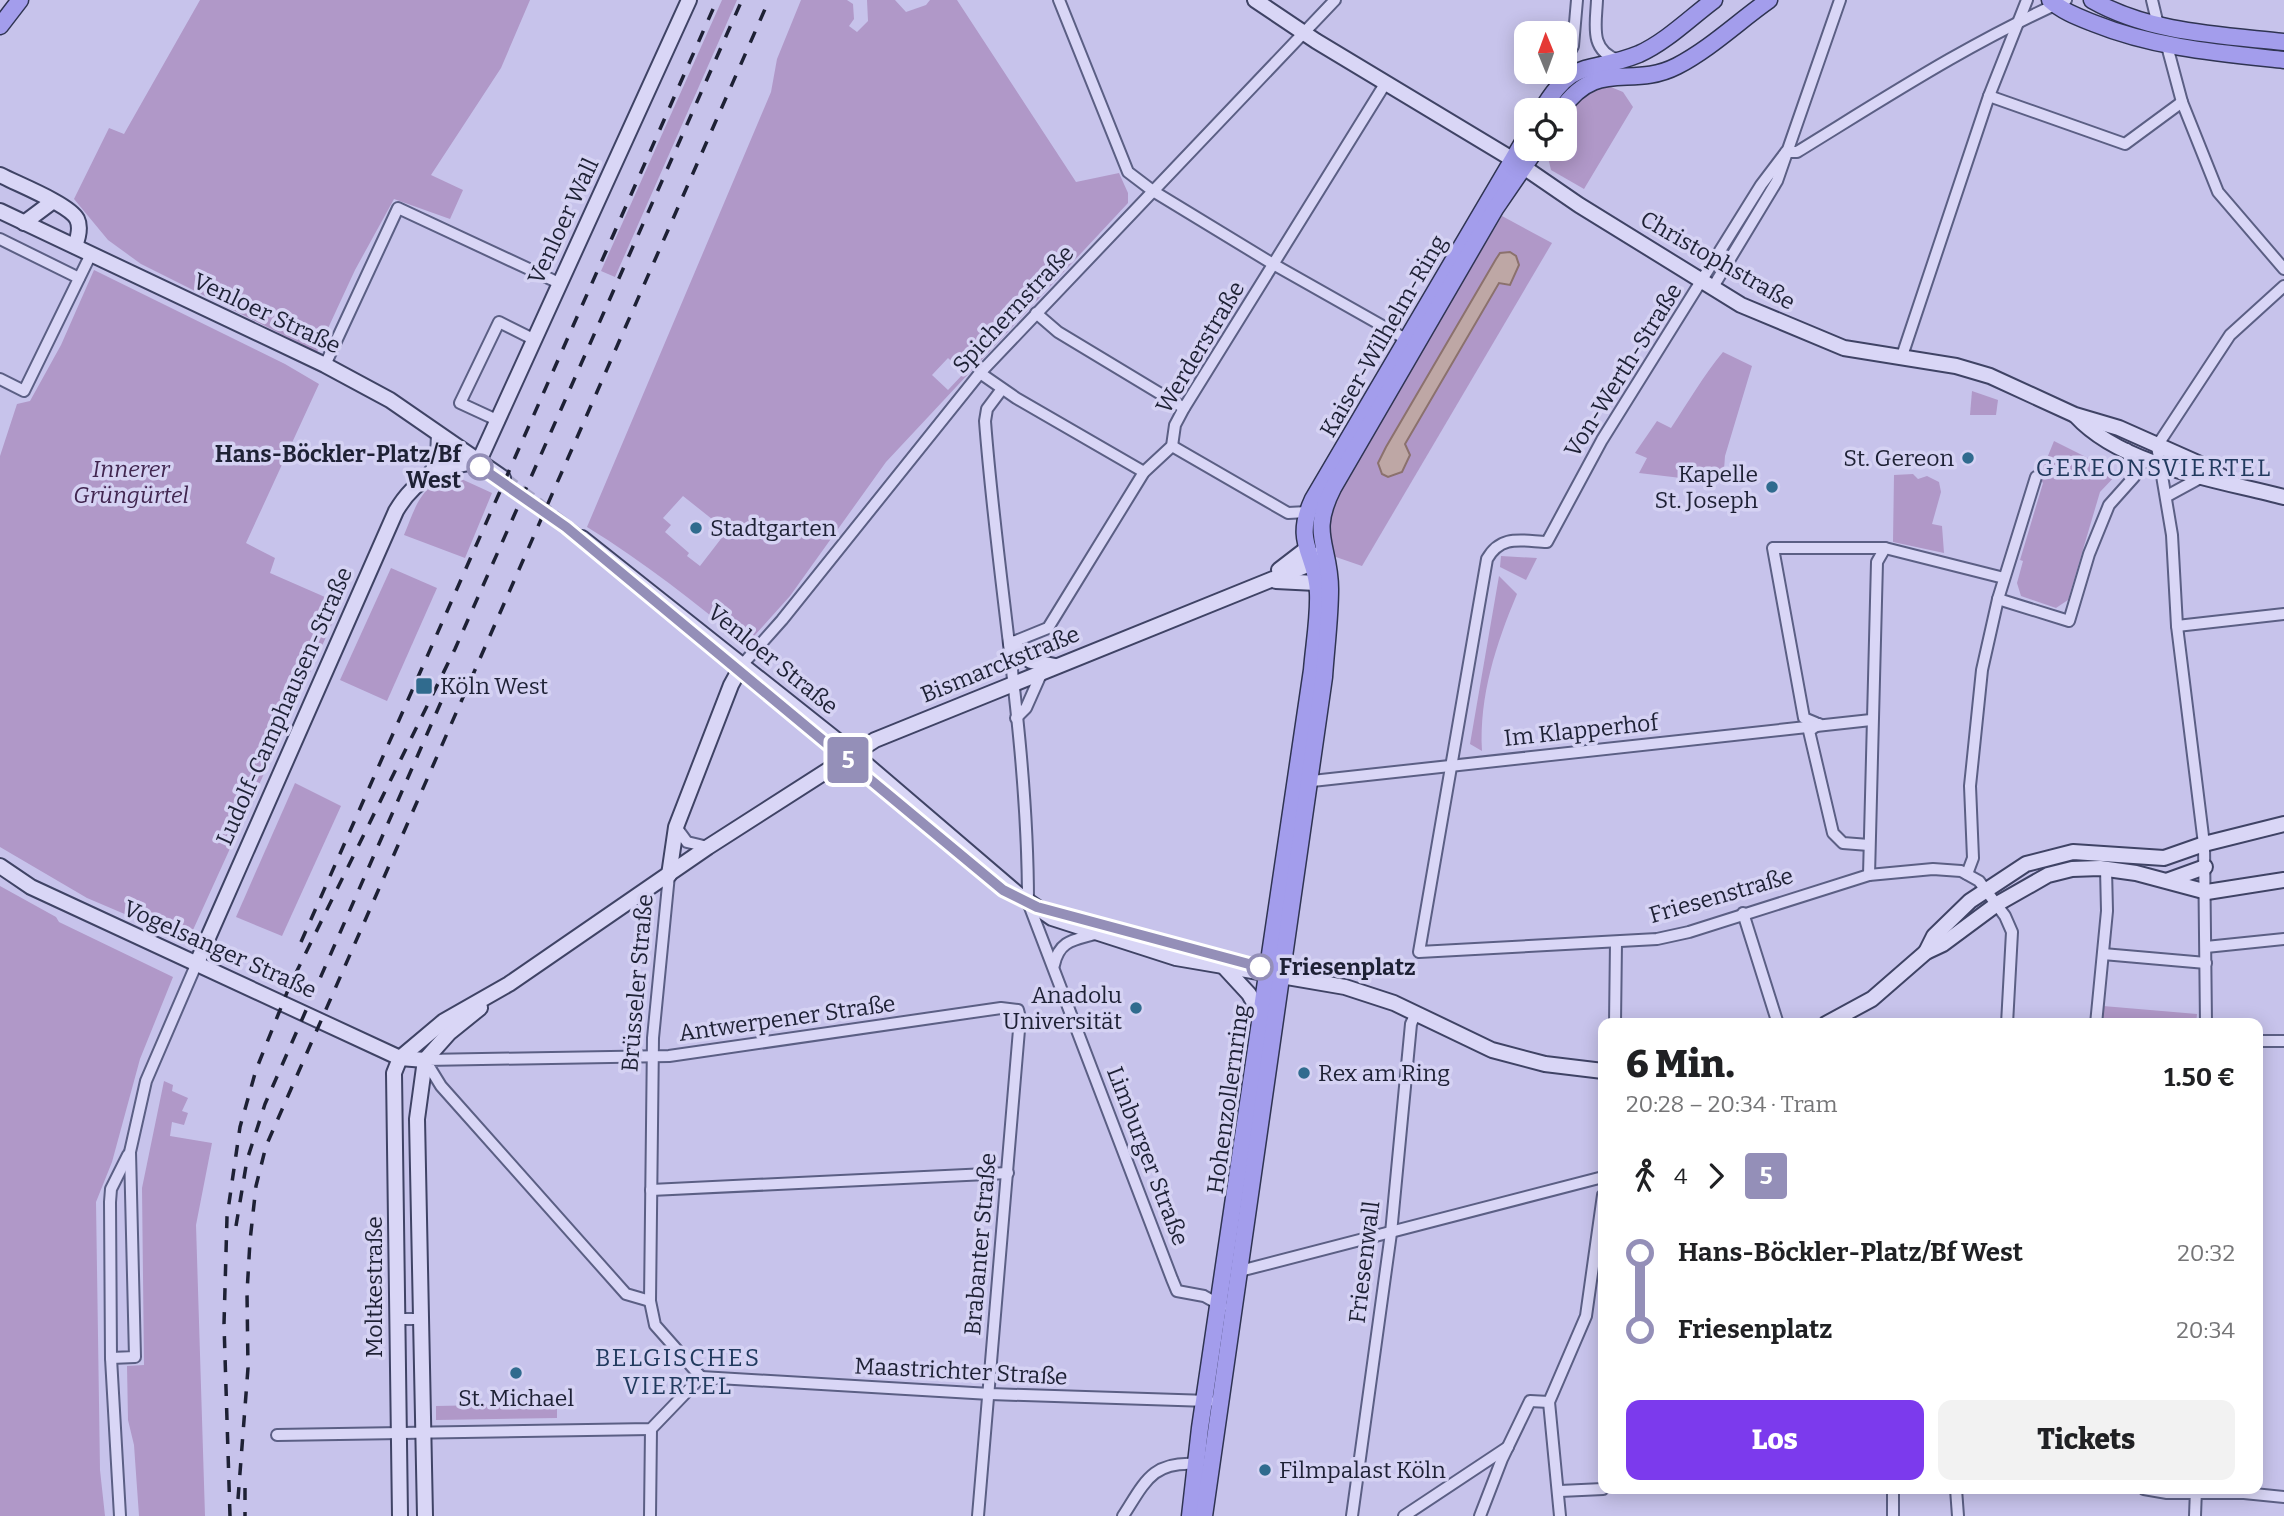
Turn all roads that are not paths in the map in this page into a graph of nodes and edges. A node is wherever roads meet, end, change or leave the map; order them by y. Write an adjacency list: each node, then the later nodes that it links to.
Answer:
1 (20, 0): 18 (main road)
2 (690, 0): 43 (street, Venloer Wall)
3 (1059, 0): 33 (street)
4 (1255, 0): 19 (street, Christophstraße)
5 (1335, 0): 19 (street, Spichernstraße)
6 (1577, 0): 15 (street)
7 (1597, 0): 22 (street)
8 (1714, 0): 22 (main road)
9 (1769, 0): 27 (main road)
10 (1840, 0): 29 (street, Von-Werth-Straße)
11 (2028, 0): 16 (street)
12 (2092, 0): 17 (main road)
13 (2152, 0): 17 (street)
14 (2057, 2): 16 (street); 21 (main road)
15 (1575, 21)
16 (2018, 21): 26 (street); 29 (street)
17 (2158, 25): 20 (main road)
18 (0, 26)
19 (1303, 33): 25 (street, Christophstraße); 33 (street, Spichernstraße)
20 (2284, 41)
21 (2167, 46): 23 (main road); 28 (street)
22 (1618, 60): 24 (main road)
23 (2284, 60)
24 (1577, 70)
25 (1385, 84): 31 (street, Christophstraße); 40 (street, Werderstraße)
26 (1989, 96): 28 (street); 49 (street)
27 (1569, 98)
28 (2182, 102): 41 (street)
29 (1786, 152): 44 (street, Von-Werth-Straße)
30 (1521, 161): 31 (main road, Kaiser-Wilhelm-Ring)
31 (1519, 163): 44 (street, Christophstraße); 48 (main road, Kaiser-Wilhelm-Ring)
32 (0, 175): 34 (street)
33 (1153, 191): 40 (street); 46 (street, Spichernstraße)
34 (52, 202): 36 (street); 38 (street)
35 (0, 211): 36 (street, Venloer Straße)
36 (24, 223): 38 (street, Venloer Straße)
37 (0, 239): 42 (street)
38 (75, 246): 39 (street, Venloer Straße)
39 (91, 254): 42 (street); 50 (street, Venloer Straße)
40 (1273, 264): 48 (street); 54 (street, Werderstraße)
41 (2284, 269)
42 (79, 278): 52 (street)
43 (559, 283): 47 (street, Venloer Wall); 50 (street)
44 (1708, 284): 49 (street, Christophstraße); 92 (street, Von-Werth-Straße)
45 (2284, 286): 59 (street)
46 (1036, 313): 51 (street, Spichernstraße); 54 (street)
47 (535, 340): 56 (street, Venloer Wall); 56 (street)
48 (1412, 342): 71 (main road, Kaiser-Wilhelm-Ring); 74 (main road, Kaiser-Wilhelm-Ring)
49 (1902, 359): 55 (street, Christophstraße)
50 (325, 365): 57 (street, Venloer Straße)
51 (980, 373): 53 (street); 84 (street, Spichernstraße)
52 (0, 379)
53 (1002, 389): 63 (street); 83 (street)
54 (1184, 408): 58 (street, Werderstraße)
55 (2076, 415): 59 (street); 60 (street)
56 (499, 421): 61 (street, Venloer Wall)
57 (437, 433): 61 (street, Venloer Straße); 64 (street, Ludolf-Camphausen-Straße)
58 (1172, 446): 63 (street, Werderstraße); 71 (street)
59 (2157, 446): 62 (street); 68 (street)
60 (2127, 449): 62 (street); 80 (street)
61 (479, 461): 64 (street); 66 (street, Venloer Straße)
62 (2161, 466): 67 (street); 69 (street)
63 (1144, 472): 83 (street, Werderstraße)
64 (428, 474): 119 (street, Ludolf-Camphausen-Straße)
65 (2036, 477): 77 (street)
66 (503, 478)
67 (2200, 478): 68 (street); 69 (street)
68 (2235, 484): 70 (street)
69 (2166, 496): 82 (street)
70 (2284, 497)
71 (1307, 512): 75 (main road, Kaiser-Wilhelm-Ring)
72 (582, 538): 84 (street, Venloer Straße)
73 (1885, 548): 77 (street); 89 (street); 90 (street)
74 (1323, 551): 75 (street); 76 (main road, Kaiser-Wilhelm-Ring)
75 (1308, 557): 78 (main road, Hohenzollernring); 79 (street)
76 (1328, 567): 93 (main road, Hohenzollernring)
77 (2004, 578): 80 (street)
78 (1316, 583): 79 (street); 93 (main road, Hohenzollernring)
79 (1258, 585): 85 (street, Bismarckstraße)
80 (1998, 599): 102 (street)
81 (2284, 614): 82 (street)
82 (2178, 626): 96 (street)
83 (1010, 643): 85 (street); 87 (street)
84 (743, 665): 91 (street, Venloer Straße); 95 (street, Brüsseler Straße)
85 (1056, 666): 86 (street, Bismarckstraße)
86 (1042, 672): 87 (street, Bismarckstraße); 88 (street)
87 (1013, 684): 88 (street); 91 (street, Bismarckstraße)
88 (1016, 718): 109 (street)
89 (1871, 720): 90 (street, Im Klapperhof); 97 (street)
90 (1819, 724): 92 (street, Im Klapperhof); 97 (street)
91 (853, 753): 98 (street, Bismarckstraße); 109 (street, Venloer Straße)
92 (1453, 765): 93 (street, Im Klapperhof); 114 (street, Friesenstraße)
93 (1302, 783): 122 (main road, Hohenzollernring)
94 (2284, 824): 96 (street)
95 (676, 827): 98 (street); 103 (street, Brüsseler Straße)
96 (2204, 844): 100 (street); 107 (street)
97 (1869, 845): 104 (street)
98 (708, 847): 103 (street, Bismarckstraße)
99 (0, 866): 119 (street, Vogelsanger Straße)
100 (2205, 867): 106 (street); 108 (street)
101 (2106, 869): 106 (street); 110 (street); 117 (street)
102 (1967, 874): 104 (street, Friesenstraße); 107 (street)
103 (669, 875): 123 (street, Bismarckstraße); 135 (street, Brüsseler Straße)
104 (1869, 875): 111 (street, Friesenstraße)
105 (2284, 880): 108 (street)
106 (2167, 881): 108 (street)
107 (1984, 888): 110 (street); 116 (street)
108 (2207, 892): 115 (street)
109 (1028, 902): 112 (street); 120 (street, Limburger Straße)
110 (1997, 904): 116 (street); 129 (street)
111 (1744, 913): 114 (street, Friesenstraße); 127 (street)
112 (1095, 934): 120 (street); 121 (street)
113 (2284, 939): 115 (street)
114 (1616, 942): 126 (street)
115 (2206, 947): 118 (street)
116 (1926, 952): 128 (street)
117 (2103, 954): 118 (street); 130 (street)
118 (2206, 963): 131 (street)
119 (196, 965): 136 (street, Vogelsanger Straße); 139 (street)
120 (1054, 965): 147 (street, Limburger Straße)
121 (1225, 968): 122 (street); 132 (street)
122 (1275, 976): 124 (street); 132 (main road, Hohenzollernring); 145 (main road, Hohenzollernring)
123 (509, 985): 136 (street, Bismarckstraße); 137 (street, Bismarckstraße)
124 (1416, 1013): 138 (street); 143 (street, Friesenwall)
125 (1020, 1018): 135 (street, Antwerpener Straße); 140 (street, Brabanter Straße)
126 (1615, 1018)
127 (1776, 1018)
128 (1849, 1018)
129 (2007, 1018)
130 (2097, 1018)
131 (2206, 1018)
132 (1262, 1019): 147 (main road, Hohenzollernring)
133 (2263, 1041): 134 (street)
134 (2284, 1041)
135 (652, 1056): 137 (street, Antwerpener Straße); 142 (street, Brüsseler Straße)
136 (400, 1059): 137 (street, Vogelsanger Straße); 148 (street, Moltkestraße)
137 (425, 1060): 146 (street); 149 (street, Moltkestraße)
138 (1598, 1070)
139 (130, 1152): 151 (street); 151 (street)
140 (1008, 1173): 142 (street); 153 (street, Brabanter Straße)
141 (1598, 1178): 143 (street)
142 (651, 1189): 146 (street, Brüsseler Straße)
143 (1391, 1233): 145 (street); 177 (street, Friesenwall)
144 (1598, 1235): 155 (street)
145 (1240, 1271): 150 (main road, Hohenzollernring)
146 (650, 1301): 152 (street, Brüsseler Straße)
147 (1220, 1304): 150 (street); 154 (main road, Hohenzollernring)
148 (396, 1319): 149 (street); 157 (street, Moltkestraße)
149 (422, 1319): 158 (street, Moltkestraße)
150 (1230, 1331): 154 (main road, Hohenzollernring)
151 (111, 1358): 169 (street)
152 (701, 1377): 153 (street, Maastrichter Straße); 156 (street)
153 (990, 1394): 154 (street, Maastrichter Straße); 173 (street, Brabanter Straße)
154 (1212, 1401): 161 (main road, Hohenzollernring); 176 (main road, Hohenzollernring)
155 (1549, 1402): 160 (street); 163 (street)
156 (651, 1429): 158 (street); 172 (street)
157 (398, 1433): 158 (street); 159 (street); 170 (street, Moltkestraße)
158 (424, 1433): 171 (street, Moltkestraße)
159 (277, 1435)
160 (1508, 1447): 178 (street); 179 (street)
161 (1196, 1464): 174 (street); 175 (main road, Hohenzollernring)
162 (1598, 1489): 163 (street)
163 (1560, 1491): 180 (street)
164 (1893, 1494): 181 (street)
165 (1956, 1494): 182 (street)
166 (2196, 1494): 183 (street)
167 (2240, 1494): 168 (street)
168 (2284, 1497)
169 (120, 1516)
170 (400, 1516)
171 (425, 1516)
172 (650, 1516)
173 (978, 1516)
174 (1123, 1516)
175 (1190, 1516)
176 (1204, 1516)
177 (1352, 1516)
178 (1404, 1516)
179 (1480, 1516)
180 (1560, 1516)
181 (1894, 1516)
182 (1958, 1516)
183 (2195, 1516)

